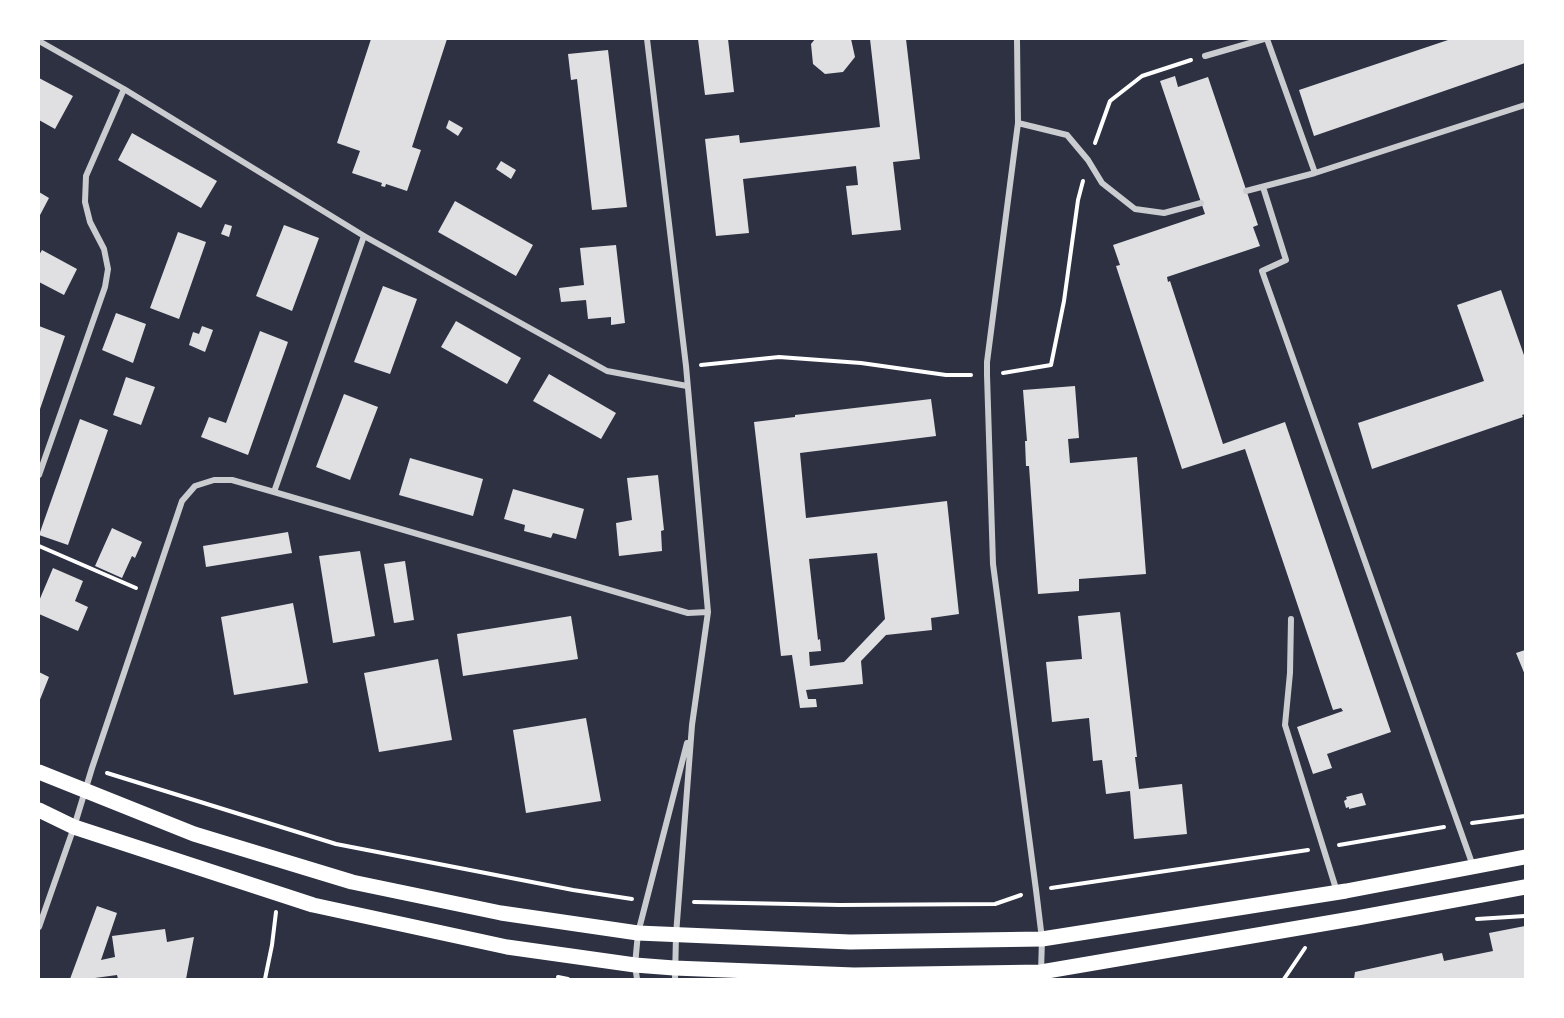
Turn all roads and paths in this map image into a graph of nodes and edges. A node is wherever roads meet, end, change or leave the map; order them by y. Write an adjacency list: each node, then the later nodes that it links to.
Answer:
1 (647, 39): 14 (street)
2 (1017, 39): 8 (street)
3 (1266, 39): 5 (street); 9 (street)
4 (39, 40): 6 (street)
5 (1205, 56)
6 (124, 89): 13 (street); 15 (street)
7 (1525, 105): 9 (street)
8 (1018, 123): 12 (street); 33 (street)
9 (1314, 173): 10 (street)
10 (1263, 187): 11 (street); 27 (street)
11 (1246, 191)
12 (1201, 203)
13 (364, 236): 14 (street); 16 (street)
14 (687, 386): 19 (street)
15 (39, 475)
16 (274, 492): 18 (street); 19 (street)
17 (39, 546): 18 (path)
18 (151, 595): 22 (street)
19 (708, 612): 21 (street)
20 (1291, 619): 29 (street)
21 (692, 725): 36 (street); 37 (street)
22 (92, 768): 24 (street); 36 (path)
23 (39, 772): 24 (main road)
24 (87, 790): 28 (street); 40 (main road)
25 (39, 810): 28 (main road)
26 (1525, 816): 27 (path)
27 (1459, 825): 29 (path); 31 (street)
28 (74, 827): 34 (main road); 39 (street)
29 (1323, 848): 33 (path); 35 (street)
30 (1525, 857): 31 (main road)
31 (1474, 867): 35 (main road)
32 (1525, 887): 38 (main road)
33 (1036, 890): 37 (path); 42 (street)
34 (278, 893): 43 (main road); 46 (path)
35 (1337, 893): 42 (main road)
36 (647, 901): 40 (street)
37 (679, 902): 41 (street)
38 (1320, 925): 45 (main road); 47 (path)
39 (39, 927)
40 (638, 933): 41 (main road); 43 (street)
41 (676, 935): 42 (main road); 44 (street)
42 (1042, 939): 45 (street)
43 (636, 972): 44 (main road)
44 (674, 974): 45 (main road)
45 (1042, 976)
46 (265, 979)
47 (1284, 979)

